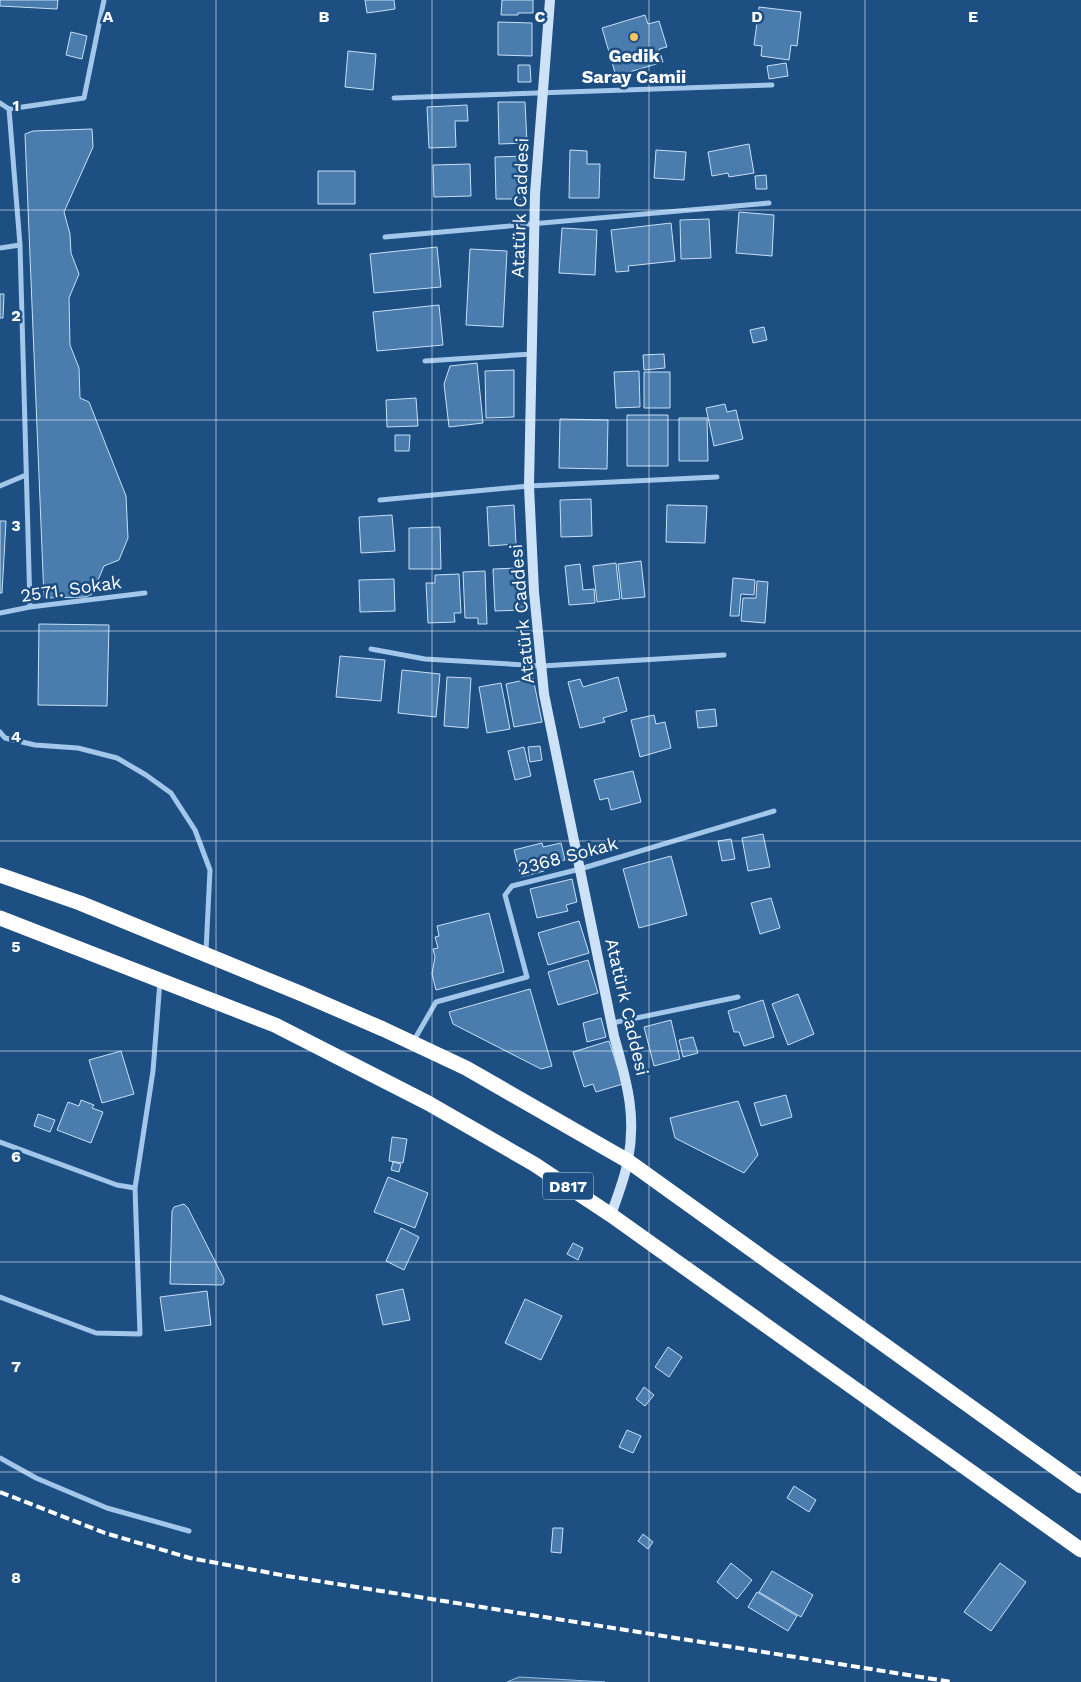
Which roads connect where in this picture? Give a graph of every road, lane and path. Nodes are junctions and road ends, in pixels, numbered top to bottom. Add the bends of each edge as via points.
1 (104, 0) edge
2 (550, 0) edge
3 (772, 85) dead end
4 (543, 93) junction
5 (394, 98) dead end
6 (0, 103) edge
7 (9, 109) junction
8 (770, 202) dead end
9 (535, 222) junction
10 (385, 237) dead end
11 (20, 245) junction
12 (0, 248) edge
13 (532, 354) junction
14 (425, 361) dead end
15 (26, 475) junction
16 (717, 477) dead end
17 (0, 486) edge
18 (529, 486) junction
19 (380, 500) dead end
20 (145, 593) dead end
21 (30, 607) junction
22 (0, 613) edge
23 (371, 650) dead end
24 (724, 655) dead end
25 (542, 666) junction
26 (0, 732) edge
27 (774, 811) dead end
28 (580, 869) junction
29 (0, 875) edge
30 (0, 918) edge
31 (206, 954) junction
32 (160, 980) junction
33 (738, 997) dead end
34 (612, 1023) junction
35 (412, 1043) junction
36 (0, 1142) edge
37 (628, 1161) junction
38 (135, 1188) junction
39 (611, 1214) junction
40 (0, 1297) edge
41 (0, 1458) edge
42 (1081, 1486) edge
43 (189, 1531) dead end
44 (1081, 1550) edge

1 - 7 street via 84,98
2 - 4 street, Atatürk Caddesi
3 - 4 street
4 - 5 street
4 - 9 street, Atatürk Caddesi
6 - 7 street
7 - 11 street
8 - 9 street
9 - 10 street
9 - 13 street, Atatürk Caddesi
11 - 12 street
11 - 15 street
13 - 14 street
13 - 18 street, Atatürk Caddesi
15 - 17 street
15 - 21 street
16 - 18 street
18 - 19 street
18 - 25 street, Atatürk Caddesi via 534,592
20 - 21 street, 2571. Sokak
21 - 22 street, 2571. Sokak
23 - 25 street via 425,659
24 - 25 street
25 - 28 street, Atatürk Caddesi via 544,694
26 - 31 street via 5,738 27,743 78,748 117,758 171,793 195,830 210,870
27 - 28 street, 2368 Sokak
28 - 34 street, Atatürk Caddesi
28 - 35 street, 2368 Sokak via 512,886 505,894 527,977 436,1002
29 - 31 highway via 80,903
30 - 32 highway, D817
31 - 35 highway
32 - 38 street via 153,1071
32 - 39 highway, D817 via 275,1025 428,1103 534,1164
33 - 34 street
34 - 37 street, Atatürk Caddesi via 628,1084 632,1123
35 - 37 highway via 466,1068
36 - 38 street via 117,1185
37 - 39 street, Atatürk Caddesi
37 - 42 highway
38 - 40 street via 140,1334 96,1332
39 - 44 highway, D817
41 - 43 street via 44,1482 107,1508

